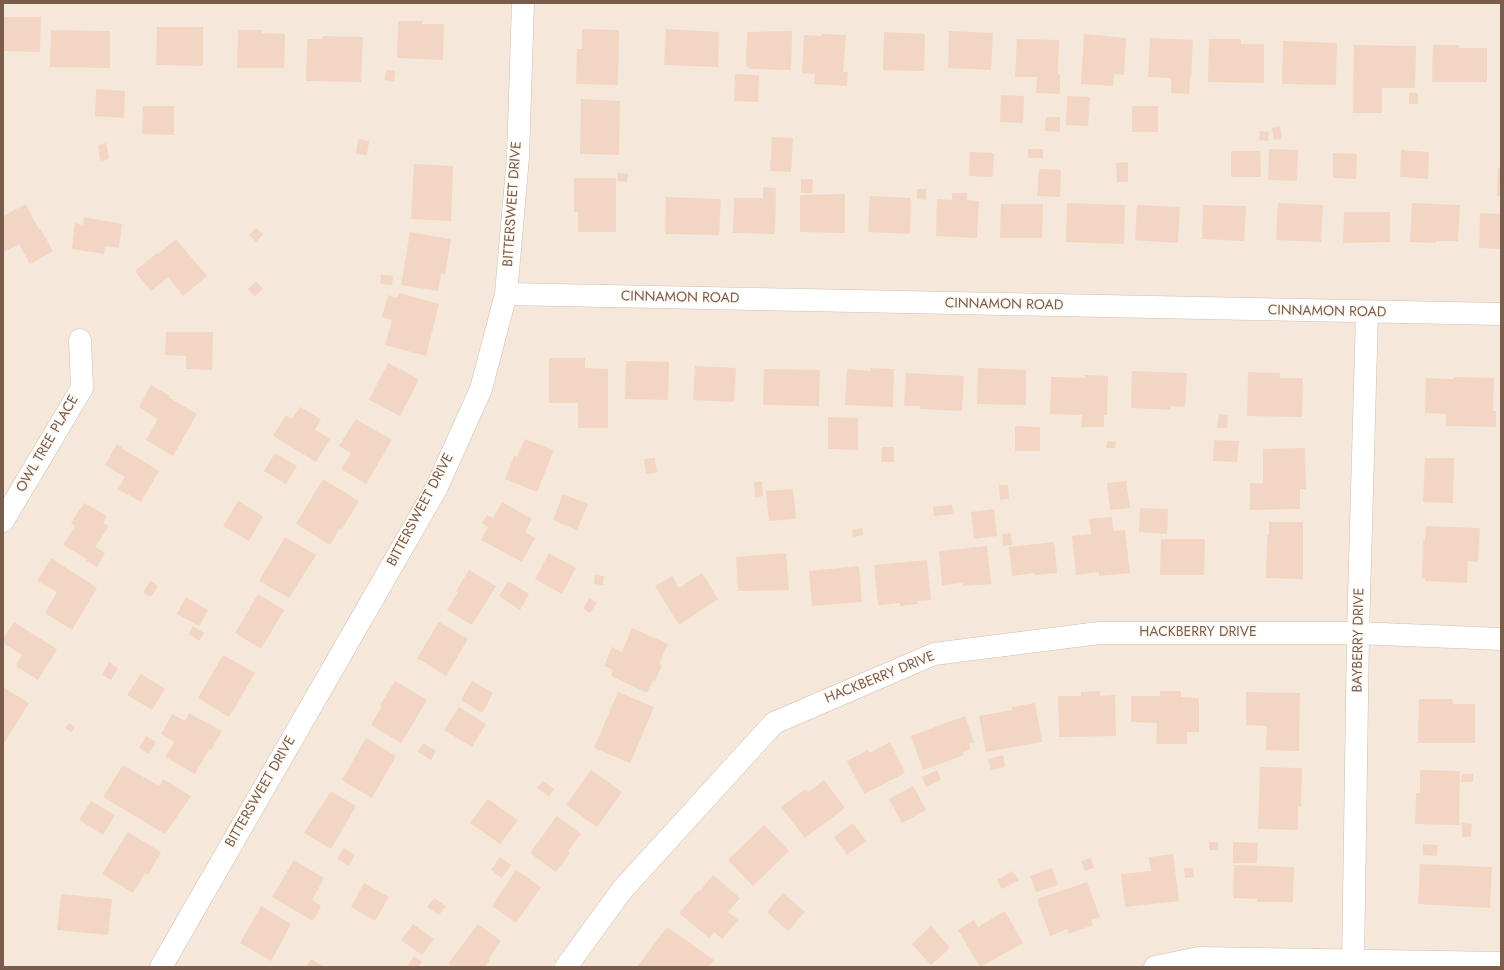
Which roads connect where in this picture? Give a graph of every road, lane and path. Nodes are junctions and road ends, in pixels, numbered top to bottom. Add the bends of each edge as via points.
1 (523, 3) edge
2 (506, 294) junction
3 (1367, 312) junction
4 (1501, 314) edge
5 (80, 340) dead end
6 (3, 521) edge
7 (1358, 633) junction
8 (1501, 639) edge
9 (1353, 963) edge
10 (1501, 963) edge
11 (161, 967) edge
12 (566, 967) edge
13 (1155, 967) edge

1 - 2 street, BITTERSWEET DRIVE via 518,157
2 - 3 street, CINNAMON ROAD
2 - 11 street, BITTERSWEET DRIVE via 481,389 436,489
3 - 4 street, CINNAMON ROAD
3 - 7 street, BAYBERRY DRIVE
5 - 6 street, OWL TREE PLACE via 82,388
7 - 8 street, HACKBERRY DRIVE
7 - 9 street, BAYBERRY DRIVE
7 - 12 street, HACKBERRY DRIVE via 1099,633 934,654 774,723 622,890
9 - 10 street
9 - 13 street via 1199,958

